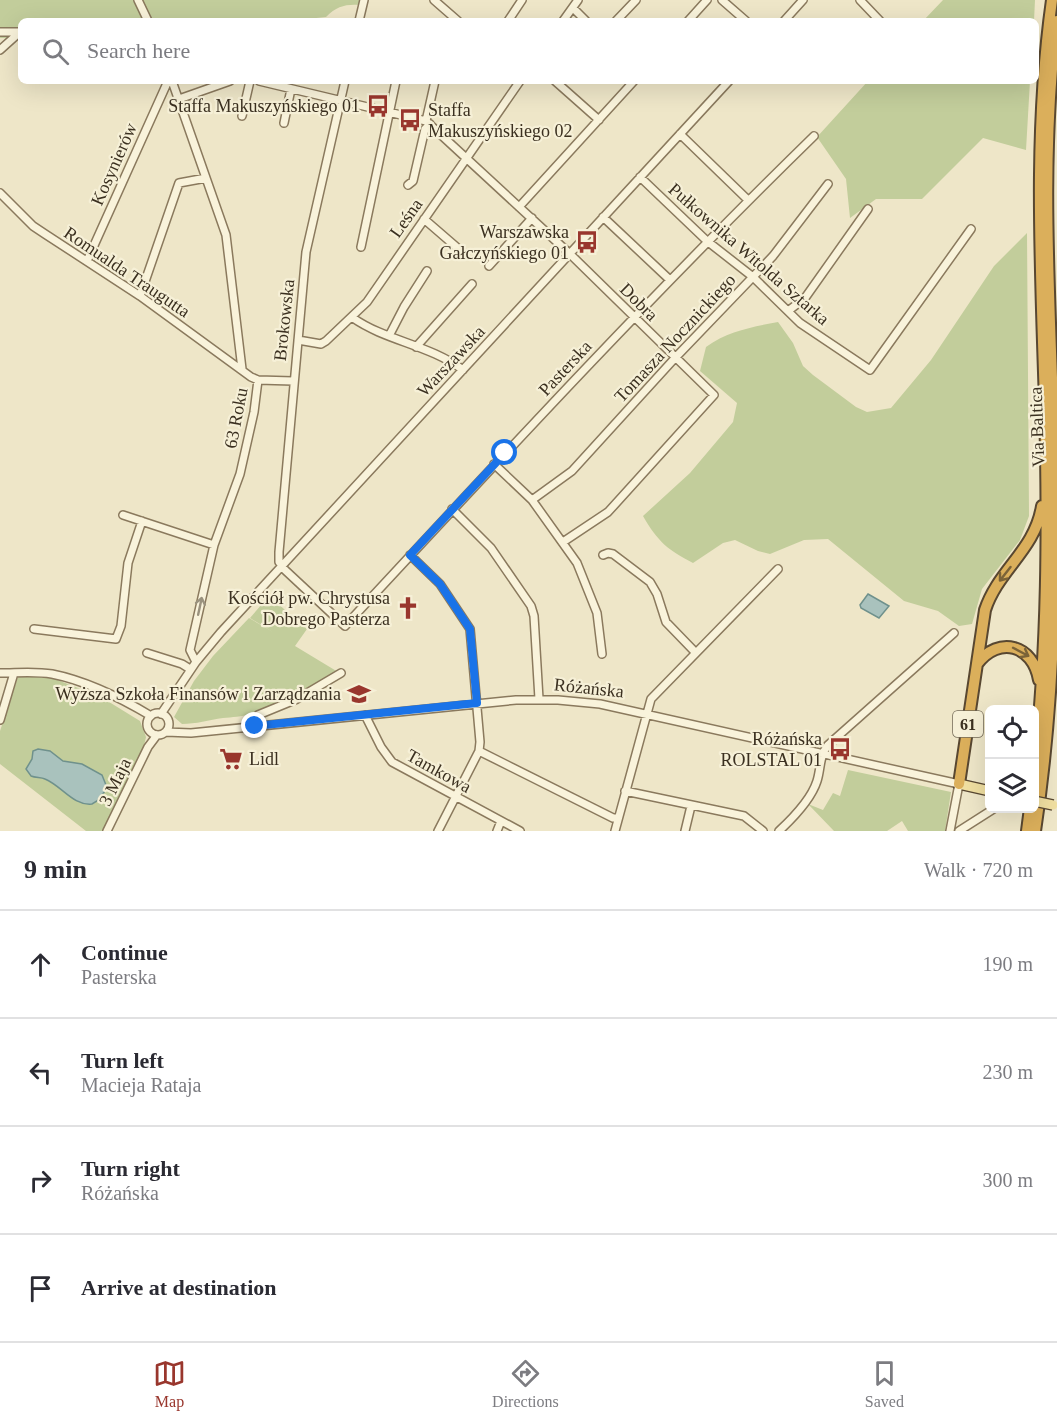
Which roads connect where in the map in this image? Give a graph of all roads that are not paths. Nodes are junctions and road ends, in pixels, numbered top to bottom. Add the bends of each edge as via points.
1 (138, 0) edge
2 (364, 0) edge
3 (436, 0) edge
4 (522, 0) edge
5 (578, 0) edge
6 (636, 0) edge
7 (707, 0) edge
8 (722, 0) edge
9 (803, 0) edge
10 (860, 0) edge
11 (1052, 0) edge
12 (573, 8) junction
13 (147, 18) edge
14 (360, 18) edge
15 (455, 18) edge
16 (510, 18) edge
17 (565, 18) edge
18 (583, 18) edge
19 (619, 18) edge
20 (691, 18) edge
21 (743, 18) edge
22 (787, 18) edge
23 (877, 18) edge
24 (1057, 21) edge
25 (0, 32) edge
26 (18, 32) edge
27 (18, 34) edge
28 (0, 50) edge
29 (167, 84) edge
30 (173, 84) edge
31 (216, 84) edge
32 (249, 84) edge
33 (273, 84) edge
34 (344, 84) edge
35 (395, 84) edge
36 (434, 84) edge
37 (518, 84) edge
38 (558, 84) edge
39 (631, 84) edge
40 (726, 84) edge
41 (291, 88) junction
42 (179, 99) junction
43 (341, 100) junction
44 (389, 111) junction
45 (242, 116) dead end
46 (599, 120) junction
47 (428, 122) junction
48 (284, 123) dead end
49 (680, 134) junction
50 (814, 136) dead end
51 (467, 159) junction
52 (640, 177) junction
53 (206, 178) junction
54 (828, 184) dead end
55 (408, 185) dead end
56 (0, 193) edge
57 (748, 200) junction
58 (519, 207) junction
59 (868, 209) dead end
60 (603, 217) junction
61 (532, 218) junction
62 (424, 219) junction
63 (971, 229) dead end
64 (707, 241) junction
65 (361, 247) dead end
66 (461, 251) dead end
67 (570, 254) junction
68 (87, 261) junction
69 (489, 266) dead end
70 (427, 270) dead end
71 (753, 277) junction
72 (670, 280) junction
73 (472, 284) dead end
74 (140, 296) junction
75 (788, 311) junction
76 (633, 317) junction
77 (353, 318) junction
78 (389, 336) junction
79 (298, 340) junction
80 (416, 347) junction
81 (675, 358) junction
82 (242, 369) junction
83 (463, 370) junction
84 (258, 380) junction
85 (294, 381) junction
86 (494, 464) junction
87 (1047, 480) junction
88 (532, 500) junction
89 (452, 509) junction
90 (123, 515) dead end
91 (142, 521) junction
92 (563, 542) junction
93 (214, 545) junction
94 (410, 555) junction
95 (603, 555) dead end
96 (282, 565) junction
97 (778, 569) dead end
98 (34, 629) dead end
99 (954, 633) dead end
100 (147, 653) dead end
101 (696, 653) junction
102 (602, 654) dead end
103 (196, 662) junction
104 (977, 664) junction
105 (190, 669) junction
106 (0, 673) edge
107 (14, 673) junction
108 (341, 673) dead end
109 (1041, 695) junction
110 (539, 699) junction
111 (477, 703) junction
112 (646, 713) junction
113 (365, 715) junction
114 (163, 716) junction
115 (150, 719) junction
116 (0, 720) edge
117 (255, 726) junction
118 (167, 729) junction
119 (154, 734) junction
120 (479, 752) junction
121 (823, 753) junction
122 (1036, 759) edge
123 (959, 784) junction
124 (985, 790) edge
125 (625, 791) junction
126 (455, 797) junction
127 (1039, 802) edge
128 (692, 806) junction
129 (1055, 806) edge
130 (987, 813) edge
131 (1029, 813) edge
132 (618, 818) junction
133 (501, 821) junction
134 (107, 831) edge
135 (438, 831) edge
136 (496, 831) edge
137 (520, 831) edge
138 (615, 831) edge
139 (685, 831) edge
140 (763, 831) edge
141 (779, 831) edge
142 (950, 831) edge
143 (959, 831) edge
144 (1027, 831) edge
145 (1035, 831) edge

1 - 13 street
2 - 14 street
3 - 15 street
4 - 16 street
5 - 12 street
6 - 19 street
7 - 20 street
8 - 21 street
9 - 22 street
10 - 23 street
11 - 87 highway, Via Baltica via 1039,162
12 - 17 street
12 - 18 street
24 - 145 highway, Via Baltica via 1049,108 1047,200 1055,475 1054,604 1048,717
25 - 26 street
27 - 28 street
29 - 68 street, Kosynierów
30 - 42 street, 63 Roku
31 - 42 street
32 - 45 street
33 - 41 street
34 - 43 street, Brokowska
35 - 44 street
36 - 47 street
37 - 51 street, Leśna
38 - 46 street
39 - 46 street
40 - 49 street, Warszawska
41 - 43 street
41 - 48 street
42 - 53 street, 63 Roku
43 - 44 street
43 - 79 street, Brokowska via 306,252
44 - 47 street
44 - 65 street
46 - 58 street
47 - 51 street, Dobra
47 - 55 street via 413,182
49 - 52 street, Warszawska
49 - 57 street
50 - 57 street, Pasterska
51 - 58 street, Dobra
51 - 62 street, Leśna
52 - 60 street, Warszawska
52 - 64 street, Pułkownika Witolda Sztarka
53 - 74 street via 179,183
53 - 82 street, 63 Roku via 226,235
54 - 71 street, Tomasza Nocznickiego
56 - 68 street, Romualda Traugutta via 33,226
57 - 64 street, Pasterska
58 - 61 street, Dobra
59 - 75 street via 805,298
60 - 67 street, Warszawska
60 - 72 street
61 - 67 street, Dobra
61 - 69 street
62 - 66 street
62 - 77 street, Leśna
63 - 75 street, Pułkownika Witolda Sztarka via 870,370
64 - 71 street, Pułkownika Witolda Sztarka
64 - 72 street, Pasterska
67 - 76 street, Dobra
67 - 83 street, Warszawska
68 - 74 street, Romualda Traugutta
70 - 78 street
71 - 75 street, Pułkownika Witolda Sztarka
71 - 81 street, Tomasza Nocznickiego
72 - 76 street, Pasterska
73 - 80 street
74 - 82 street, Romualda Traugutta
76 - 81 street, Dobra
76 - 86 street, Pasterska
77 - 78 street
77 - 79 street, Leśna via 321,344
78 - 80 street
79 - 85 street, Brokowska
80 - 83 street via 452,361
81 - 88 street, Tomasza Nocznickiego via 572,471
81 - 92 street, Dobra via 714,395 608,512
82 - 84 street, 63 Roku
83 - 96 street, Warszawska
84 - 85 street
84 - 93 street, 63 Roku via 240,474
85 - 96 street, Brokowska via 279,552
86 - 88 street
86 - 89 street, Pasterska
87 -> 104 highway via 1036,530 987,603
87 - 109 highway, Via Baltica
88 - 92 street
89 - 94 street, Pasterska
89 - 110 street via 491,548 531,606
90 - 91 street
91 - 93 street
91 - 98 street via 127,570 116,639
92 - 102 street via 580,569 595,606
103 -> 93 street, 63 Roku via 190,650
94 - 96 street, Pasterska via 345,626
94 - 111 street via 440,584 470,629
95 - 101 street via 613,554 650,582 666,622
96 - 103 street, Warszawska
97 - 101 street
99 - 121 street via 829,743
100 - 105 street
101 - 112 street via 651,699
103 - 105 street
104 -> 109 highway via 998,649 1021,650 1036,667
104 - 123 highway, 61
105 - 114 street
106 - 107 street
107 - 115 street via 51,674 73,680 122,700
107 - 116 street
108 - 117 street via 297,699 258,715
109 - 122 highway, Via Baltica
110 - 111 street, Różańska
110 - 112 street, Różańska
111 - 113 street, Różańska
111 - 120 street
112 - 121 street, Różańska
112 - 125 street
113 - 117 street, Różańska
113 - 126 street, Tamkowa via 392,762
114 - 115 street
114 - 118 street
115 - 119 street via 148,727
117 - 118 street, Różańska via 191,733
118 - 119 street
119 - 134 street, 3 Maja
120 - 126 street
120 - 132 street
121 - 123 street, Różańska
121 - 141 street via 817,782 793,818
123 - 124 main road, Różańska
123 - 142 street
125 - 128 street
125 - 132 street
126 - 133 street, Tamkowa
126 - 135 street
127 - 129 main road, bridge
128 - 139 street
128 - 140 street via 744,816
130 - 143 street
131 - 144 highway
132 - 138 street
133 - 136 street
133 - 137 street, Tamkowa

